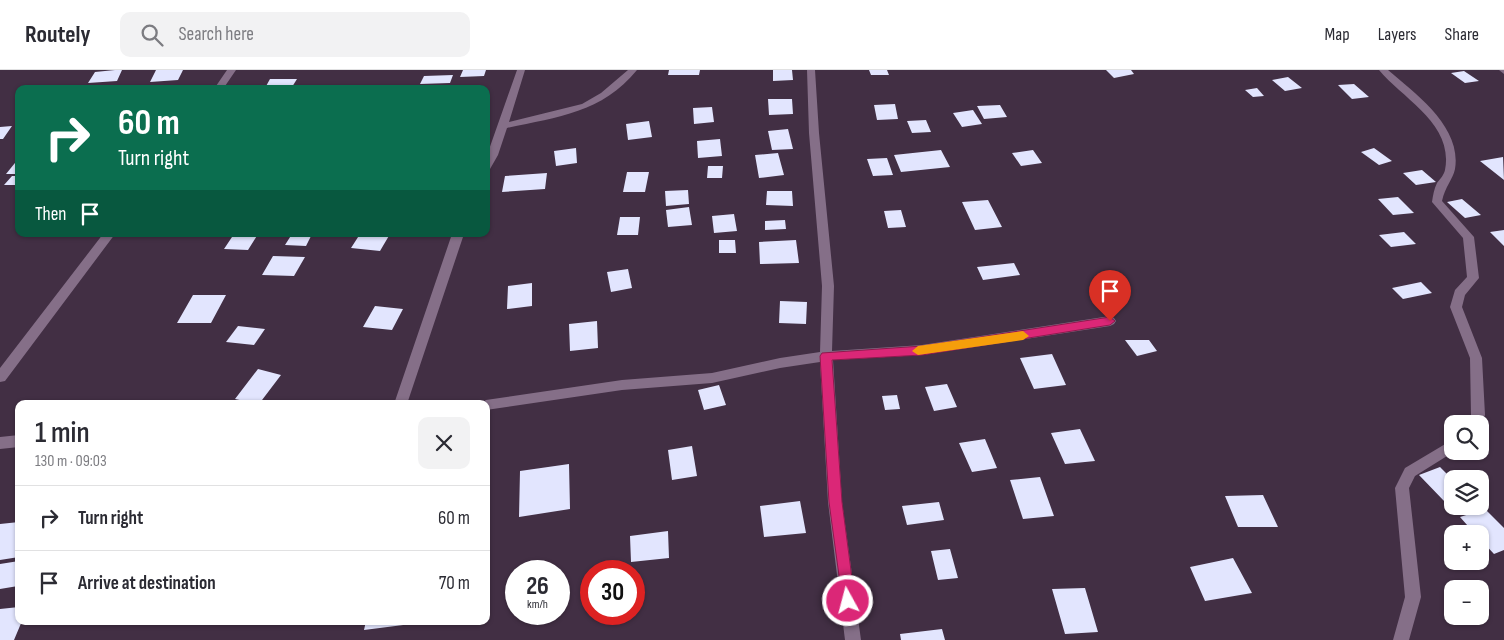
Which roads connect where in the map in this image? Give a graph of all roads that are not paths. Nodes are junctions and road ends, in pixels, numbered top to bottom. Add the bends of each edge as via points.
1 (232, 70) edge
2 (521, 70) edge
3 (633, 70) edge
4 (811, 70) edge
5 (1382, 70) edge
6 (221, 85) edge
7 (504, 126) junction
8 (490, 161) edge
9 (107, 237) edge
10 (457, 237) edge
11 (1110, 321) dead end
12 (826, 356) junction
13 (0, 377) edge
14 (401, 400) edge
15 (490, 404) edge
16 (1478, 415) edge
17 (15, 441) edge
18 (0, 443) edge
19 (1444, 451) edge
20 (853, 640) edge
21 (1401, 640) edge

1 - 6 street
2 - 7 street
3 - 7 street via 592,104
4 - 12 street via 828,286
5 - 16 street via 1444,132 1450,152 1450,172 1439,188 1437,202 1468,237 1473,278 1459,293 1456,307 1476,358
7 - 8 street
9 - 13 street
10 - 14 street
11 - 12 street via 922,350
12 - 15 street via 780,362 712,378 622,385
12 - 20 street via 835,502
17 - 18 street
19 - 21 street via 1410,472 1402,488 1413,597

